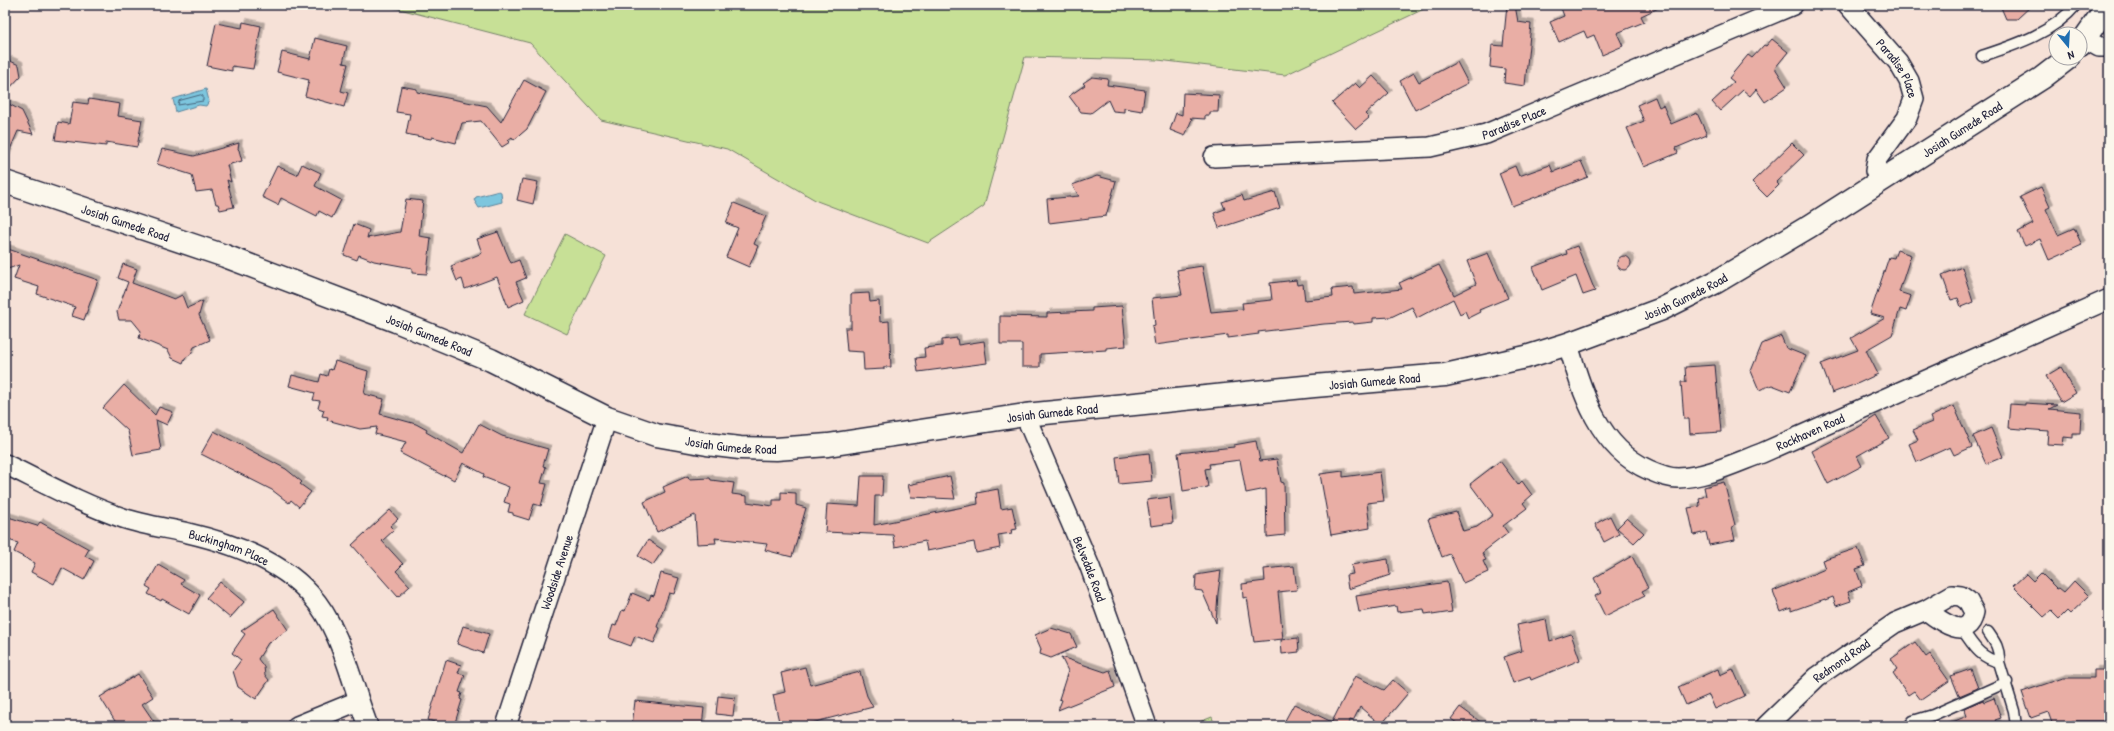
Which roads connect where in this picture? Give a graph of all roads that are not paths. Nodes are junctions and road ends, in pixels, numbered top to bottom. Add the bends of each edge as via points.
1 (1793, 5) edge
2 (1848, 5) edge
3 (2076, 5) edge
4 (2108, 5) edge
5 (2088, 33) edge
6 (2088, 44) edge
7 (2109, 47) edge
8 (1982, 56) dead end
9 (2058, 66) edge
10 (1214, 157) dead end
11 (1880, 180) junction
12 (5, 182) edge
13 (2109, 299) edge
14 (1568, 344) junction
15 (1025, 415) junction
16 (607, 418) junction
17 (5, 464) edge
18 (1926, 610) junction
19 (1961, 628) junction
20 (1988, 632) dead end
21 (1999, 662) junction
22 (2006, 682) junction
23 (358, 701) junction
24 (297, 726) edge
25 (368, 726) edge
26 (506, 726) edge
27 (1147, 726) edge
28 (1766, 726) edge
29 (1909, 726) edge
30 (2016, 726) edge

1 - 10 street, Paradise Place via 1486,134 1430,147
2 - 11 street, Paradise Place via 1898,62 1909,81 1914,99 1907,118 1877,159 1875,171
3 - 8 lane via 2056,23 2036,35
4 - 5 main road
6 - 7 street
9 - 11 main road, Josiah Gumede Road
11 - 14 main road, Josiah Gumede Road via 1810,226 1716,282 1662,309
12 - 16 main road, Josiah Gumede Road via 225,256 396,321 491,360
13 - 14 street, Rockhaven Road via 1762,454 1706,473 1676,478 1640,466 1628,459 1608,439 1583,392
14 - 15 main road, Josiah Gumede Road via 1526,357 1445,375
15 - 16 main road, Josiah Gumede Road via 828,445 776,449 707,444 656,434
15 - 27 street, Belvedale Road via 1090,567
16 - 26 street, Woodside Avenue
17 - 23 street, Buckingham Place via 91,506 125,519 189,533 245,551 284,570 310,594 329,619
18 - 19 street via 1944,623
18 - 19 street, Redmond Road via 1944,598 1952,595 1961,596 1968,601 1974,612 1973,620
18 - 28 street, Redmond Road via 1895,623 1817,677
19 - 21 lane via 1979,653
20 - 21 lane via 1996,643 2000,654
21 - 22 lane
22 - 29 lane via 1933,715 1913,721
22 - 30 lane
23 - 24 street
23 - 25 street, Buckingham Place

